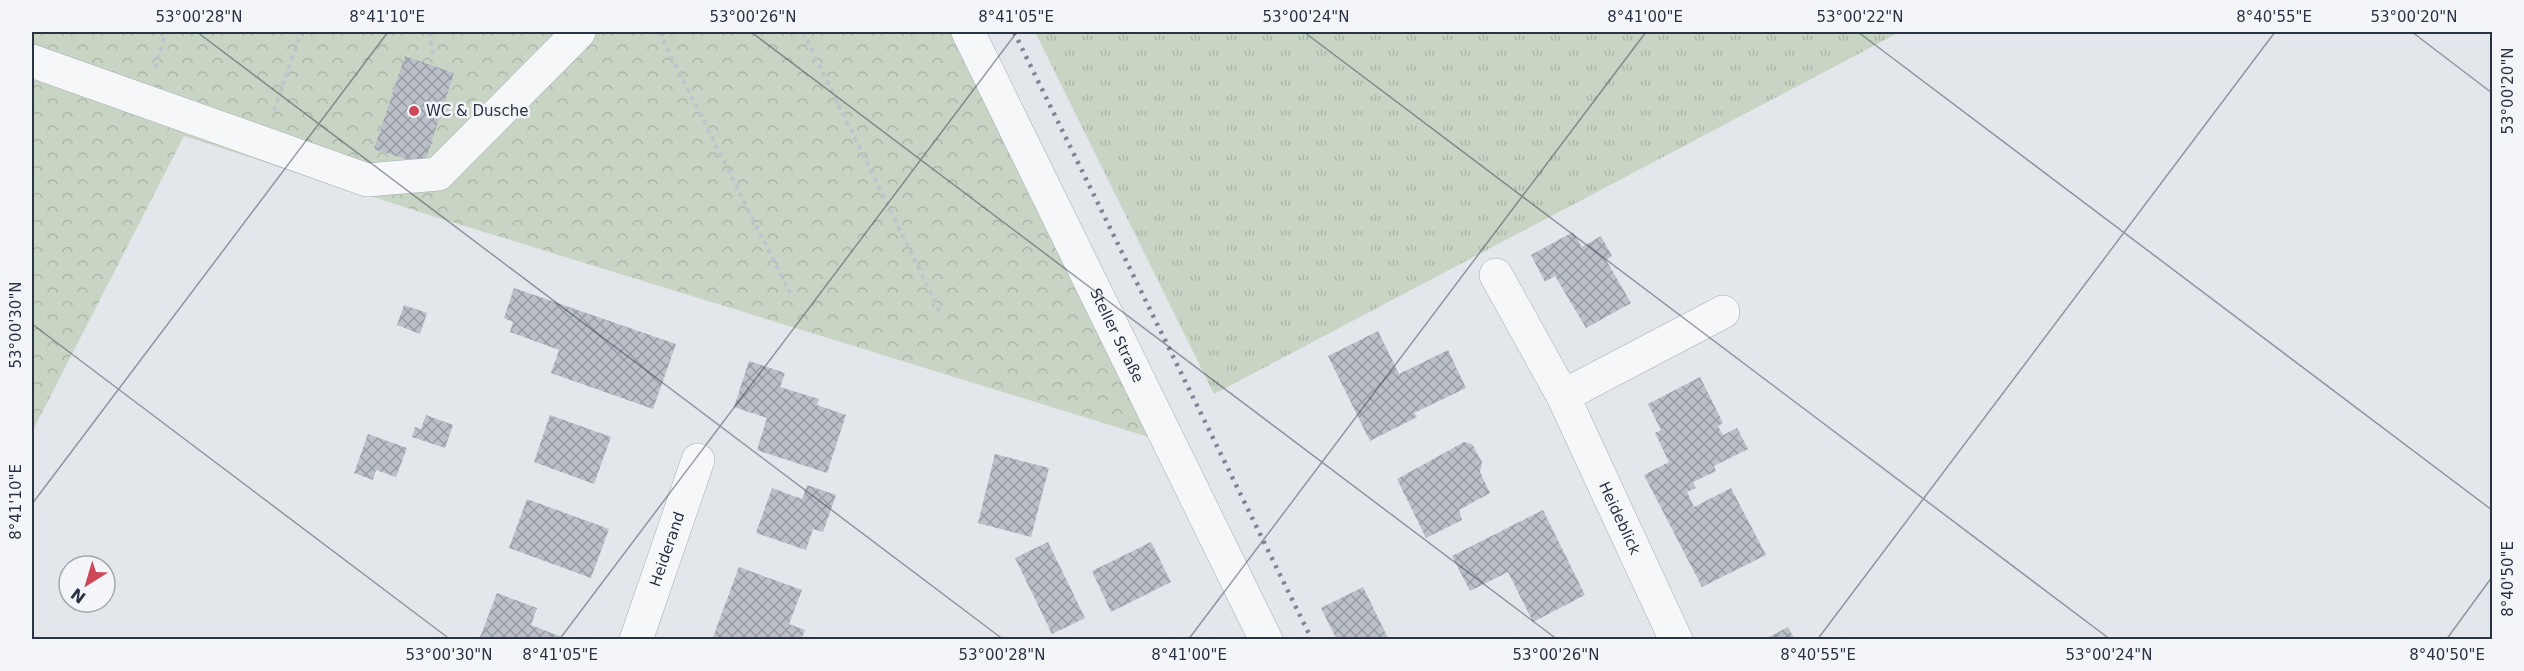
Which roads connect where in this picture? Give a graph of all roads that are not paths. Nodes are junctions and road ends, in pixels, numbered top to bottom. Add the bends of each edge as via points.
1 (579, 32) edge
2 (968, 32) edge
3 (32, 61) edge
4 (1496, 275) dead end
5 (1723, 312) dead end
6 (1563, 396) junction
7 (699, 460) dead end
8 (636, 639) edge
9 (1266, 639) edge
10 (1676, 639) edge

1 - 3 street via 438,174 367,180
2 - 9 street, Steller Straße
4 - 6 street, Heideblick
5 - 6 street
6 - 10 street, Heideblick
7 - 8 street, Heiderand

